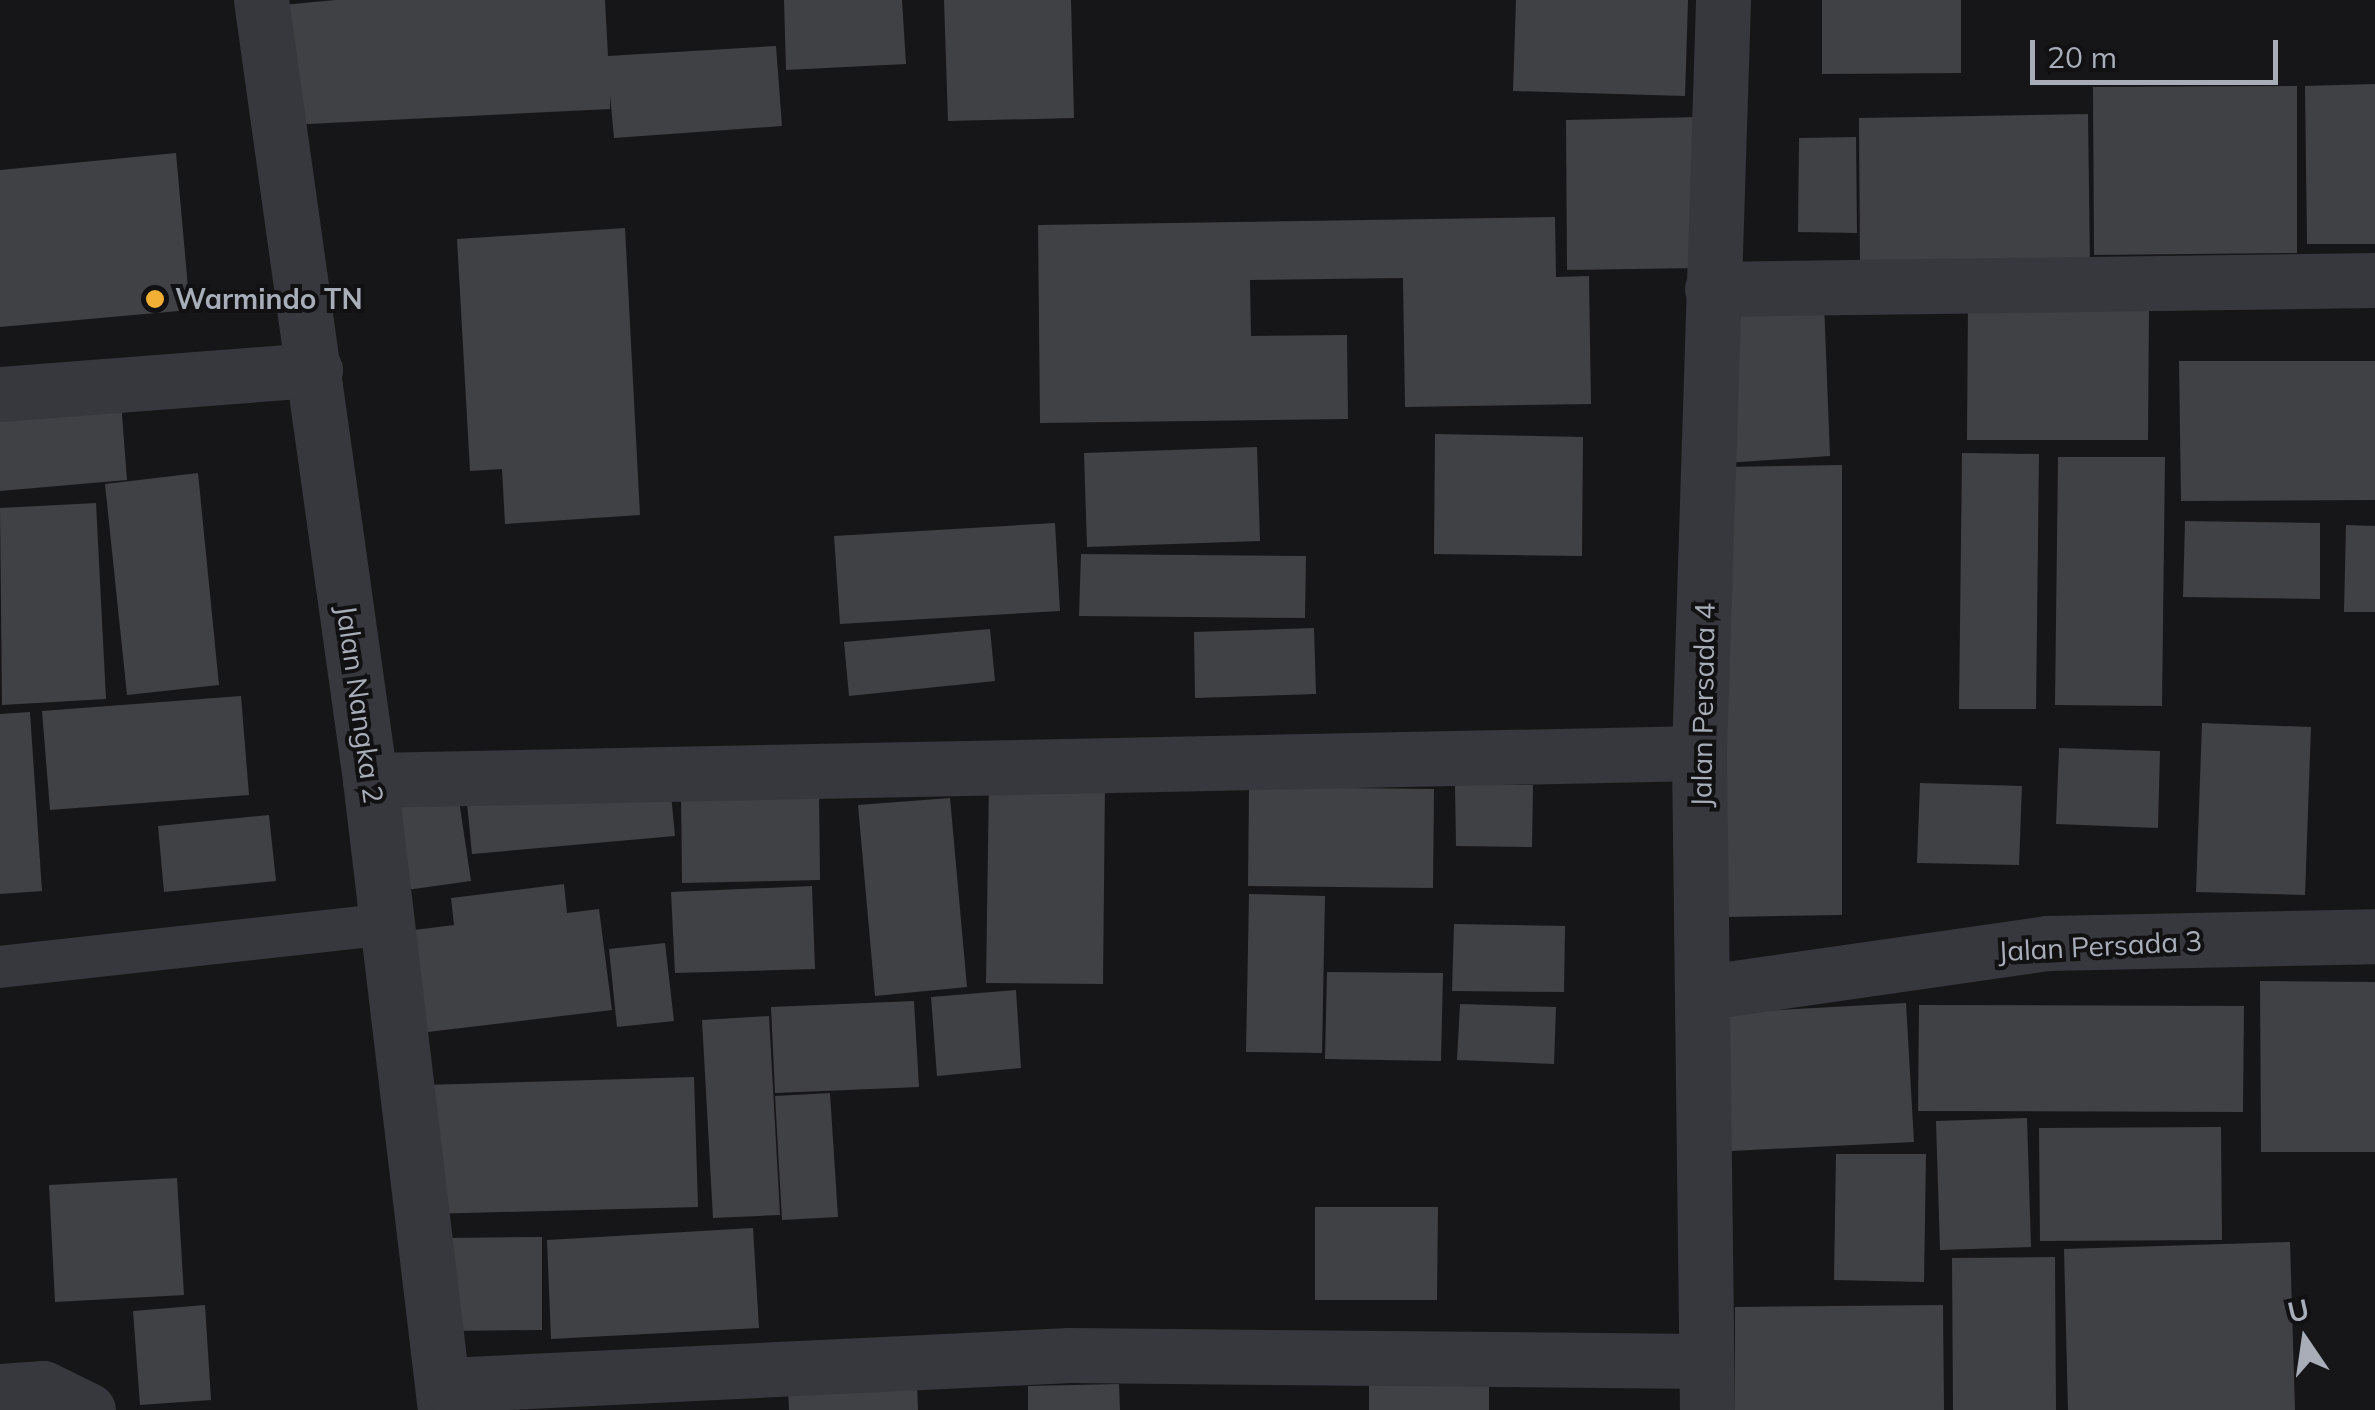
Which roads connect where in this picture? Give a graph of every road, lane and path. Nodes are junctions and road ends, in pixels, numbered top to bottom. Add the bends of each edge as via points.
1 (261, 0) edge
2 (1723, 0) edge
3 (2375, 280) edge
4 (1712, 289) junction
5 (315, 370) junction
6 (0, 394) edge
7 (1700, 753) junction
8 (370, 780) junction
9 (388, 924) junction
10 (2375, 936) edge
11 (0, 967) edge
12 (1707, 992) junction
13 (1707, 1386) edge
14 (0, 1390) edge
15 (446, 1397) edge
16 (88, 1410) edge

1 - 5 street, Jalan Nangka 2
2 - 4 street, Jalan Persada 4
3 - 4 street
4 - 7 street, Jalan Persada 4
5 - 6 street
5 - 8 street, Jalan Nangka 2
7 - 8 street
7 - 12 street, Jalan Persada 4
8 - 9 street, Jalan Nangka 2
9 - 11 lane
9 - 15 street, Jalan Nangka 2
10 - 12 street, Jalan Persada 3 via 2050,943
12 - 13 street, Jalan Persada 4
13 - 15 street via 1069,1355
14 - 16 street via 43,1388

